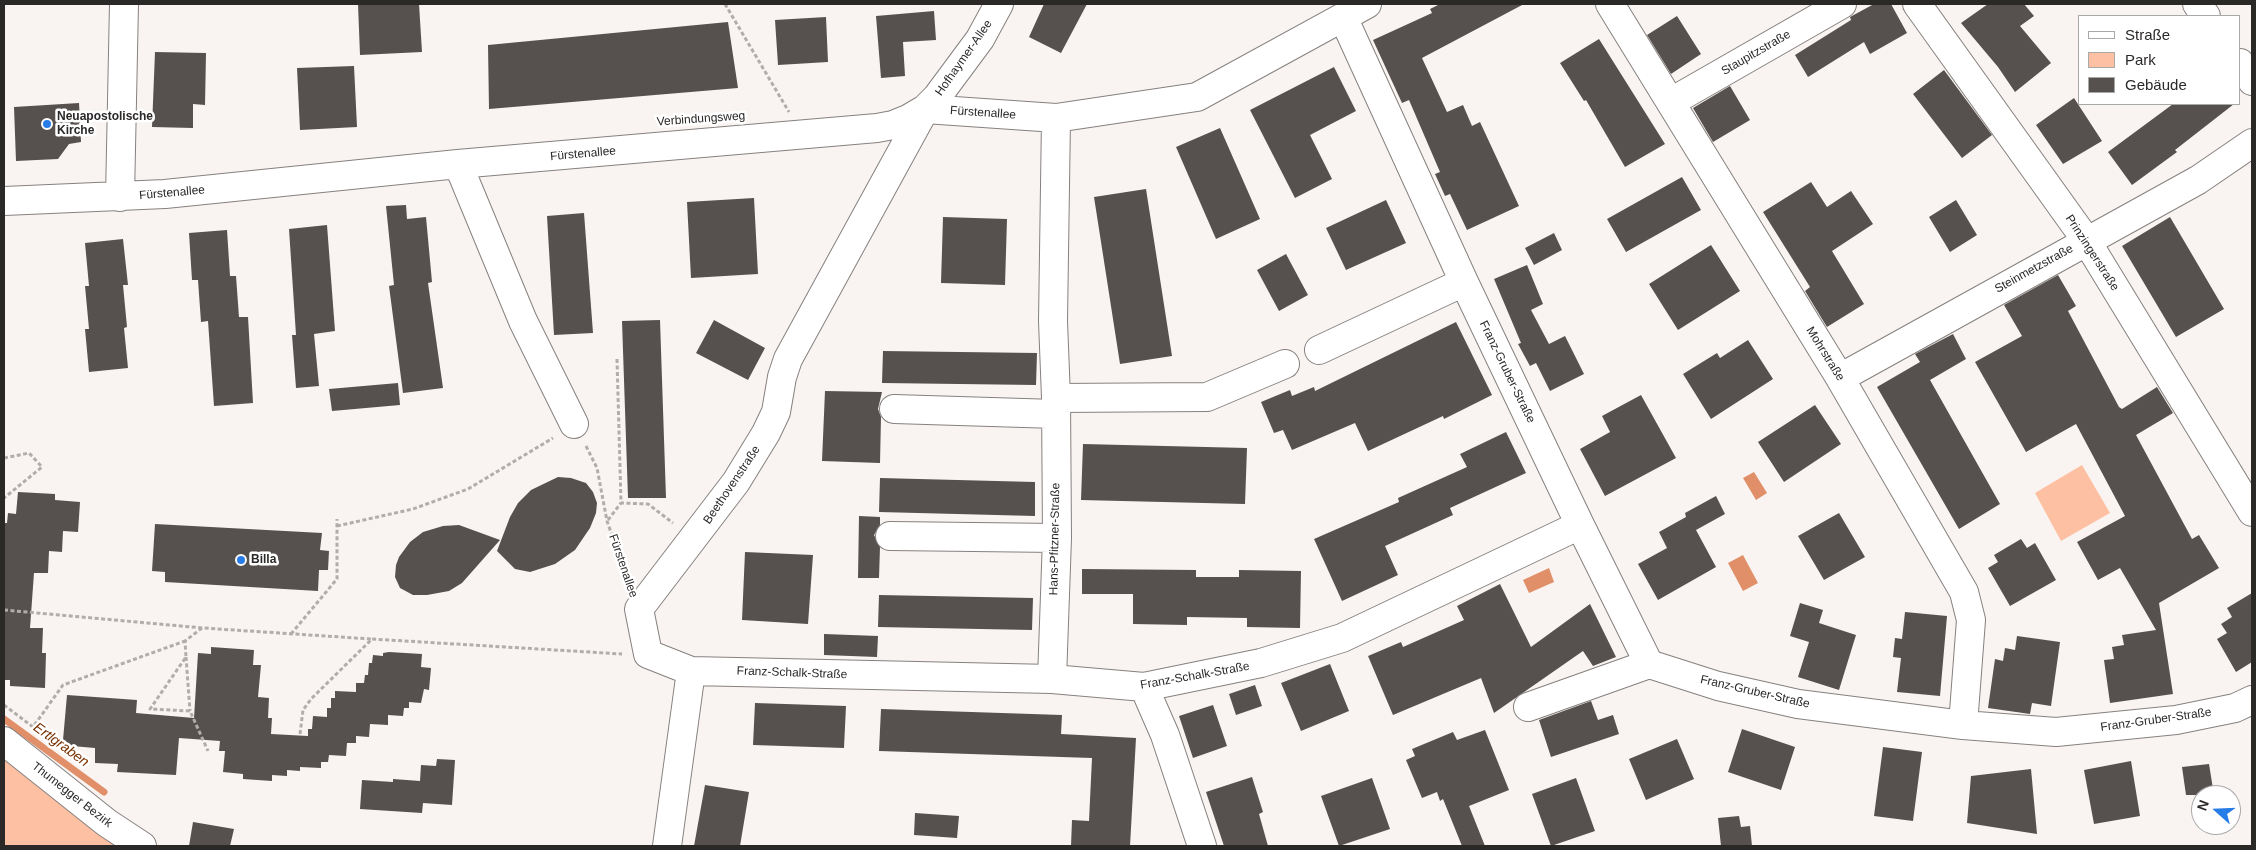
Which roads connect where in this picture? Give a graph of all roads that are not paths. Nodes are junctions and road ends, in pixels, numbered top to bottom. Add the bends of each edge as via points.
1 (124, 4) edge
2 (999, 4) edge
3 (1367, 4) edge
4 (1610, 4) edge
5 (1842, 4) edge
6 (1917, 4) edge
7 (2197, 4) edge
8 (2205, 15) edge
9 (1343, 17) junction
10 (2241, 64) edge
11 (2252, 81) edge
12 (1671, 102) junction
13 (925, 109) junction
14 (1056, 118) junction
15 (2252, 143) edge
16 (458, 164) junction
17 (120, 197) junction
18 (4, 201) edge
19 (2086, 240) junction
20 (1464, 282) junction
21 (1320, 350) dead end
22 (1285, 364) dead end
23 (1840, 378) junction
24 (1056, 406) junction
25 (894, 409) dead end
26 (574, 424) road end
27 (2252, 512) edge
28 (1580, 525) junction
29 (890, 536) dead end
30 (1056, 538) junction
31 (1650, 664) junction
32 (691, 671) junction
33 (1052, 679) junction
34 (1144, 687) junction
35 (2252, 700) edge
36 (1528, 708) dead end
37 (1963, 725) junction
38 (4, 741) edge
39 (142, 846) edge
40 (667, 846) edge
41 (1202, 846) edge

1 - 17 street
2 - 13 street, Hofhaymer-Allee via 952,80
3 - 9 street, Fürstenallee
4 - 12 street, Mohrstraße
5 - 12 street, Staupitzstraße
6 - 19 street, Prinzingerstraße
7 - 8 street
9 - 14 street, Fürstenallee via 1197,97
9 - 20 street, Franz-Gruber-Straße
10 - 11 street
12 - 23 street, Mohrstraße
13 - 14 street, Fürstenallee
13 - 16 street, Fürstenallee via 908,119 877,128
13 - 32 street, Beethovenstraße via 788,359 776,412 766,433 736,482 639,609 648,654
14 - 24 street, Hans-Pfitzner-Straße via 1053,321
15 - 19 street, Steinmetzstraße via 2198,180
16 - 17 street, Fürstenallee
16 - 26 street via 523,321
17 - 18 street, Fürstenallee
19 - 23 street, Steinmetzstraße
19 - 27 street, Prinzingerstraße
20 - 21 street
20 - 28 street, Franz-Gruber-Straße
22 - 24 street via 1206,397
23 - 37 street, Mohrstraße via 1964,592 1970,620
24 - 25 street
24 - 30 street, Hans-Pfitzner-Straße
28 - 31 street, Franz-Gruber-Straße
28 - 34 street, Franz-Schalk-Straße via 1342,638 1262,663
29 - 30 street
30 - 33 street, Hans-Pfitzner-Straße
31 - 36 street
31 - 37 street, Franz-Gruber-Straße via 1718,686 1798,704
32 - 33 street, Franz-Schalk-Straße
32 - 40 street
33 - 34 street, Franz-Schalk-Straße
34 - 41 street via 1165,735
35 - 37 street, Franz-Gruber-Straße via 2235,708 2176,720 2096,729 2056,732
38 - 39 street, Thumegger Bezirk via 107,823

